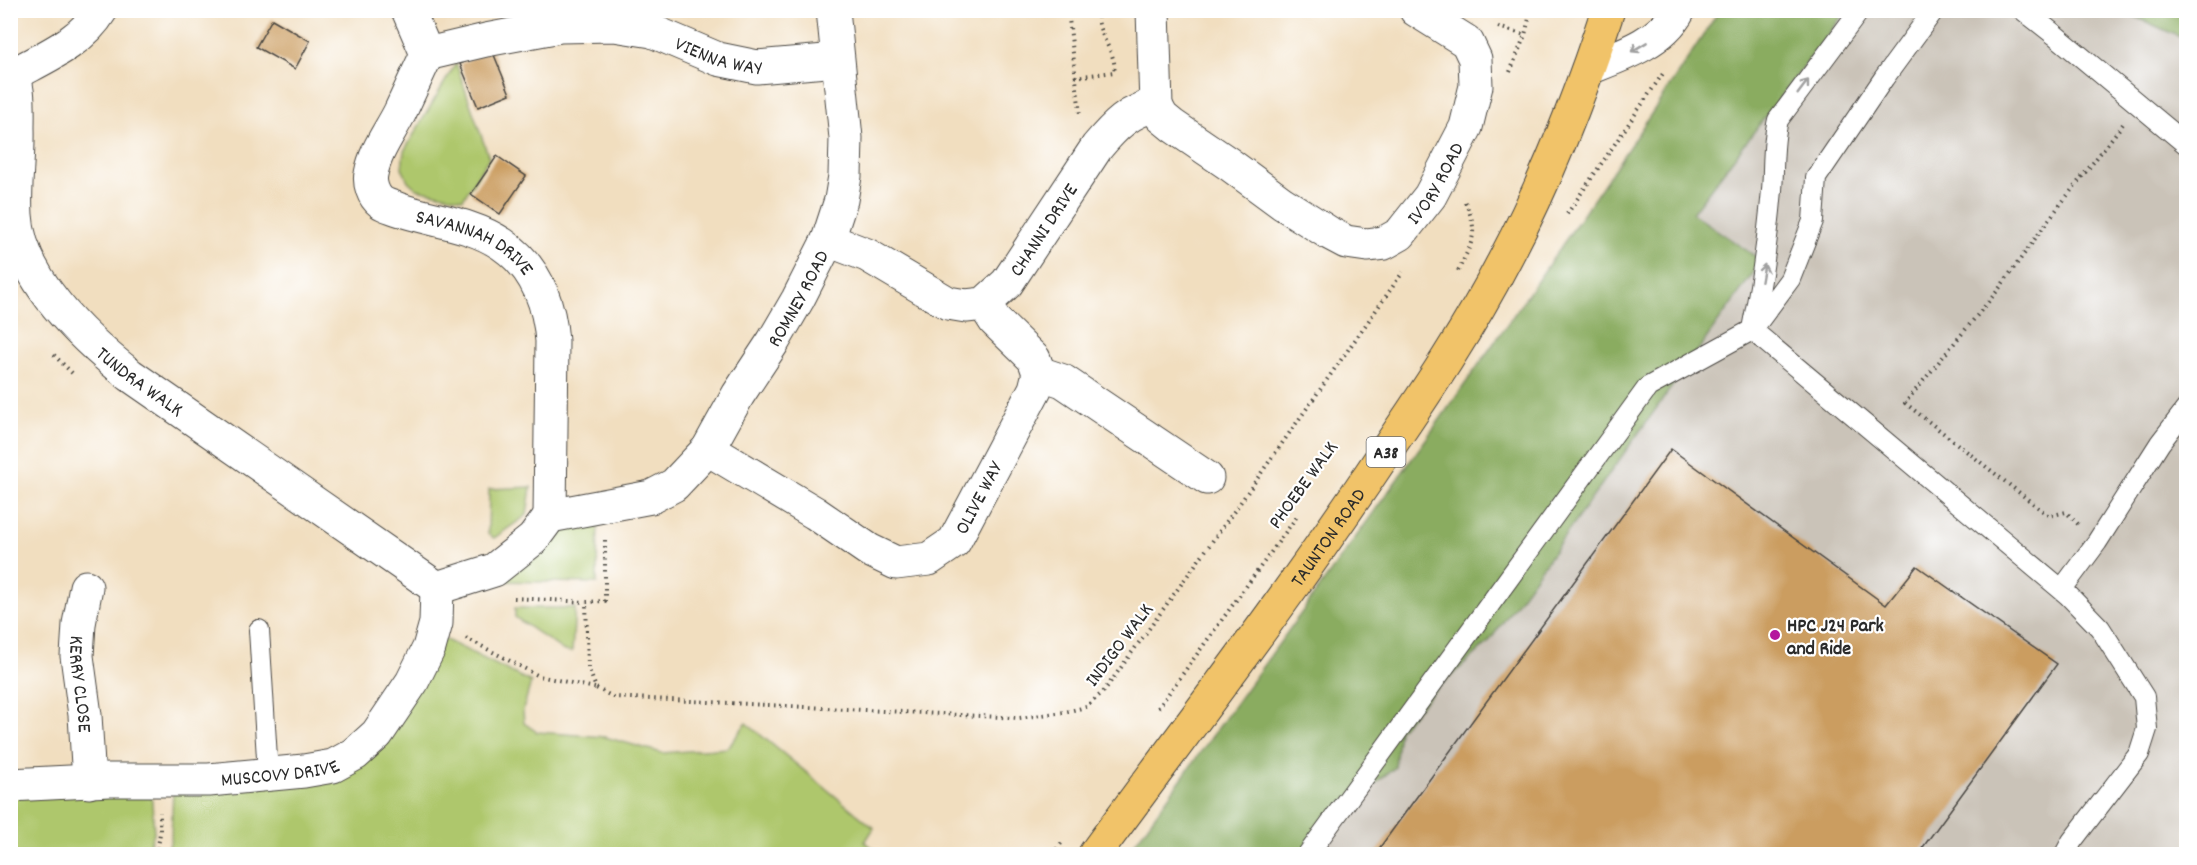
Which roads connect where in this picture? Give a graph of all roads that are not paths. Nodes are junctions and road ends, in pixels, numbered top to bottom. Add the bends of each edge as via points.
1 (101, 10) edge
2 (408, 10) edge
3 (833, 10) edge
4 (1153, 10) edge
5 (1416, 10) edge
6 (1608, 10) edge
7 (1679, 10) edge
8 (1860, 10) edge
9 (1934, 10) edge
10 (2023, 10) edge
11 (427, 54) junction
12 (837, 60) junction
13 (1589, 68) junction
14 (12, 72) edge
15 (1156, 106) junction
16 (2187, 144) edge
17 (828, 240) junction
18 (19, 267) edge
19 (984, 304) junction
20 (1752, 330) junction
21 (1039, 373) junction
22 (2187, 409) edge
23 (708, 449) junction
24 (1208, 478) dead end
25 (550, 516) junction
26 (86, 587) dead end
27 (437, 588) junction
28 (2062, 589) junction
29 (259, 630) dead end
30 (268, 774) junction
31 (89, 782) junction
32 (10, 785) edge
33 (1095, 855) edge
34 (1308, 855) edge
35 (2065, 855) edge

1 - 14 street via 68,45
2 - 11 street
3 - 12 street, ROMNEY ROAD
4 - 15 street
5 - 15 street, IVORY ROAD via 1467,42 1475,59 1476,86 1466,127 1430,196 1400,234 1384,243 1346,242 1329,233 1173,126
6 - 13 main road, TAUNTON ROAD / A38
7 -> 13 street via 1640,48
20 -> 8 lane via 1765,265 1773,141 1778,120
9 - 20 lane via 1816,178 1813,221 1790,279
10 - 16 lane
11 - 12 street, VIENNA WAY via 561,26 614,24 652,32 718,59 757,67
11 - 25 street, SAVANNAH DRIVE via 377,152 370,175 372,190 381,202 501,243 534,277 550,317 552,341
12 - 17 street, ROMNEY ROAD via 846,138 845,176
13 - 33 main road, TAUNTON ROAD / A38 via 1553,163 1452,354 1331,535
14 - 18 street, TUNDRA WALK via 18,102
15 - 19 street, CHANNI DRIVE via 1145,107 1114,127 1007,283
17 - 19 street via 867,255 948,303
17 - 23 street, ROMNEY ROAD via 783,325
18 - 27 street, TUNDRA WALK via 47,291 106,357
19 - 21 street via 995,321 1034,359
20 - 28 lane
20 - 34 lane via 1648,387
21 - 23 street, OLIVE WAY via 1035,389 954,542 929,559 896,563 869,550
21 - 24 street via 1063,381
22 - 28 lane
23 - 25 street, ROMNEY ROAD via 674,485 651,497
25 - 27 street via 532,539 494,570
26 - 31 street, KERRY CLOSE via 77,656
27 - 30 street, MUSCOVY DRIVE via 436,623 429,648 412,682 376,734 355,754 333,766
28 - 35 lane via 2100,628 2144,697 2147,729 2139,754
29 - 30 lane
30 - 31 street, MUSCOVY DRIVE via 209,780
31 - 32 street, MUSCOVY DRIVE

